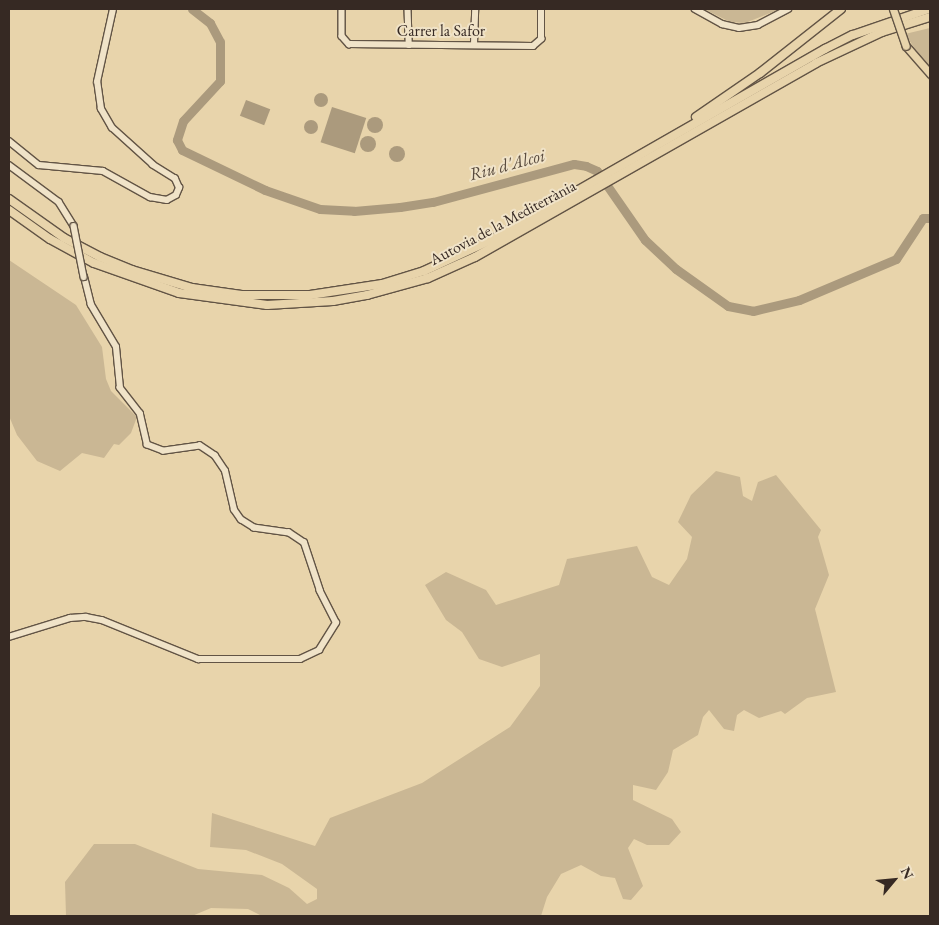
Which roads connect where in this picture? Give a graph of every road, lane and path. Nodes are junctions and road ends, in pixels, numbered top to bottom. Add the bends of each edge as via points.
1 (113, 9) edge
2 (342, 9) edge
3 (408, 9) edge
4 (474, 9) edge
5 (541, 9) edge
6 (696, 9) edge
7 (788, 9) edge
8 (841, 9) edge
9 (893, 9) edge
10 (929, 9) edge
11 (930, 17) edge
12 (930, 21) edge
13 (911, 23) junction
14 (474, 44) junction
15 (408, 45) junction
16 (930, 74) edge
17 (695, 124) junction
18 (9, 141) edge
19 (9, 165) edge
20 (9, 199) edge
21 (9, 210) edge
22 (9, 637) edge

1 - 18 street via 98,77 99,104 112,128 153,165 175,178 179,188 176,195 167,200 143,194 103,171 39,164
2 - 15 street, Carrer la Safor via 343,40 349,44
3 - 15 street
4 - 14 street
5 - 14 street, Carrer la Safor via 540,42 533,46
6 - 7 street via 722,24 739,28 758,25
8 - 17 highway
9 - 16 main road, bridge via 906,46
10 - 17 highway, Autovia de la Mediterrània via 853,35
11 - 13 highway, Autovia de la Mediterrània
12 - 13 highway
13 - 17 highway, Autovia de la Mediterrània via 857,43
14 - 15 street, Carrer la Safor
17 - 20 highway, Autovia de la Mediterrània via 493,238 408,276 310,296 256,296 192,288 132,270 64,238
17 - 21 highway, Autovia de la Mediterrània via 495,247 413,283 367,295 299,304 204,298 150,286 94,263 50,239
19 - 22 street, bridge via 59,202 74,226 91,304 116,347 120,388 138,410 147,445 164,451 200,446 215,456 225,471 234,510 241,520 254,528 289,533 304,543 320,591 336,623 315,653 291,659 198,659 90,617 73,617

